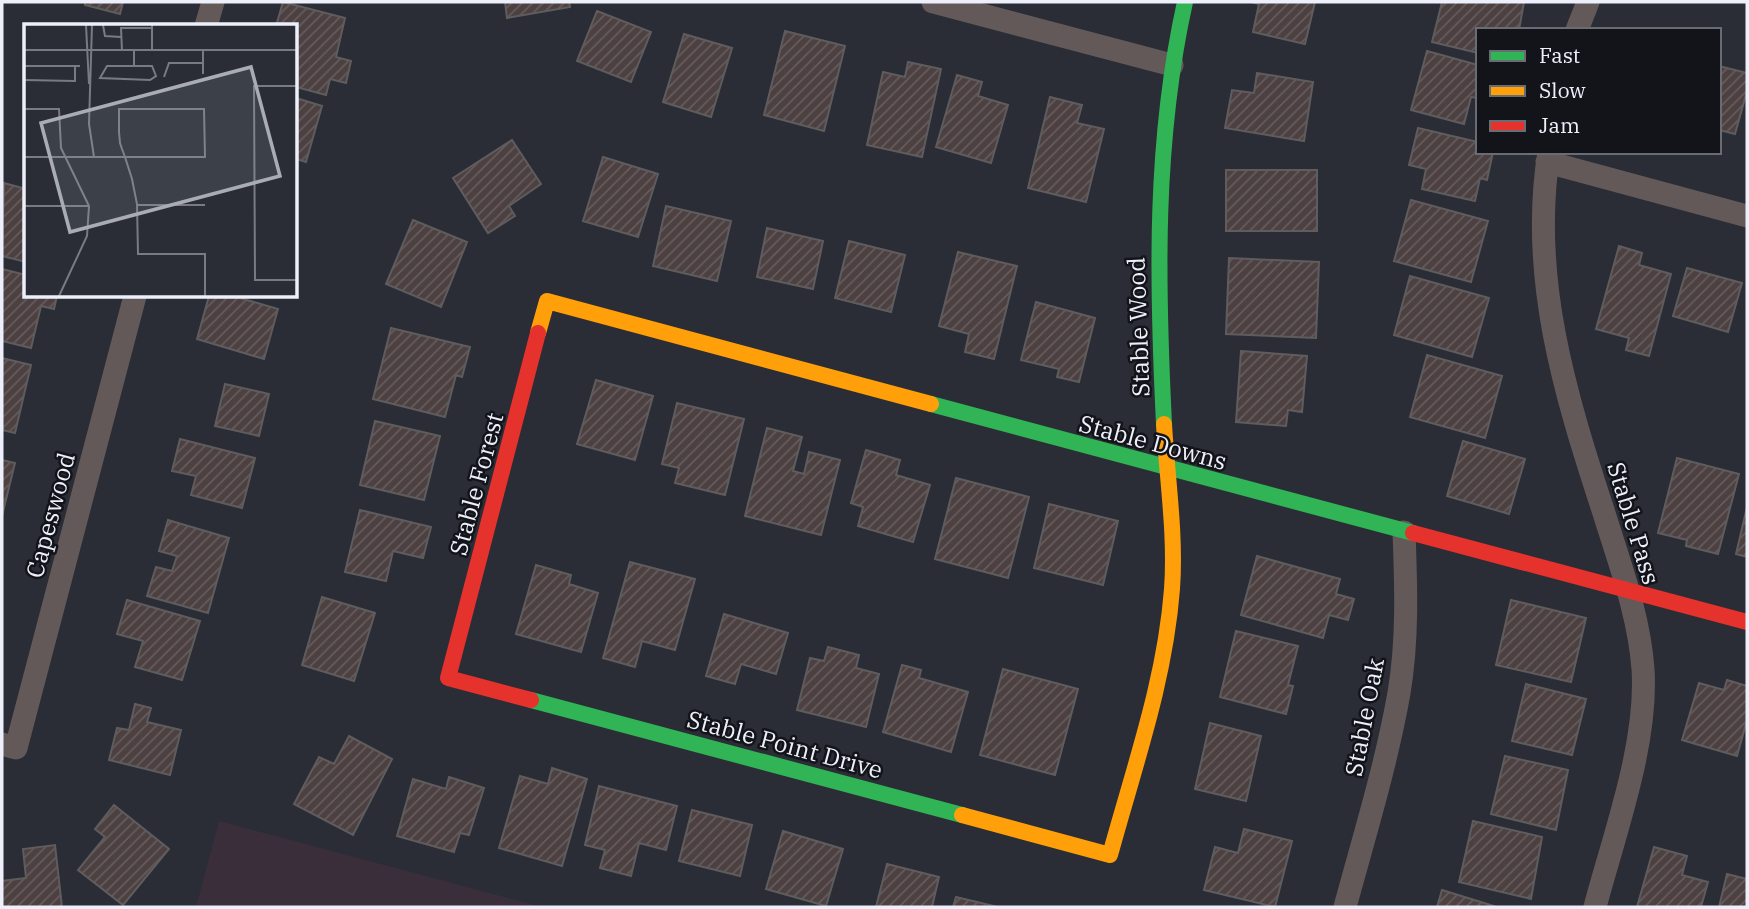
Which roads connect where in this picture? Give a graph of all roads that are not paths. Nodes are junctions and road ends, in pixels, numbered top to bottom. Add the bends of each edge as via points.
1 (212, 2) edge
2 (933, 2) edge
3 (1185, 2) edge
4 (1588, 2) edge
5 (206, 24) edge
6 (1578, 28) edge
7 (1172, 65) junction
8 (1548, 157) edge
9 (1747, 216) edge
10 (134, 298) edge
11 (547, 301) joint
12 (1167, 469) junction
13 (1404, 532) junction
14 (1628, 591) junction
15 (1747, 622) edge
16 (448, 678) joint
17 (9, 746) edge
18 (1110, 855) joint
19 (1345, 907) edge
20 (1595, 907) edge

1 - 5 street
2 - 7 street
3 - 7 street, Stable Wood
4 - 6 street
7 - 12 street, Stable Wood via 1158,180
8 - 9 street
8 - 14 street, Stable Pass via 1546,292 1556,355
10 - 17 street, Capeswood
11 - 12 street, Stable Downs
11 - 16 street, Stable Forest
12 - 13 street, Stable Downs
12 - 18 street, Stable Wood via 1173,538 1168,629
13 - 14 street, Stable Downs
13 - 19 street, Stable Oak via 1405,636 1399,692
14 - 15 street, Stable Downs
14 - 20 street, Stable Pass via 1643,670 1640,733
16 - 18 street, Stable Point Drive

